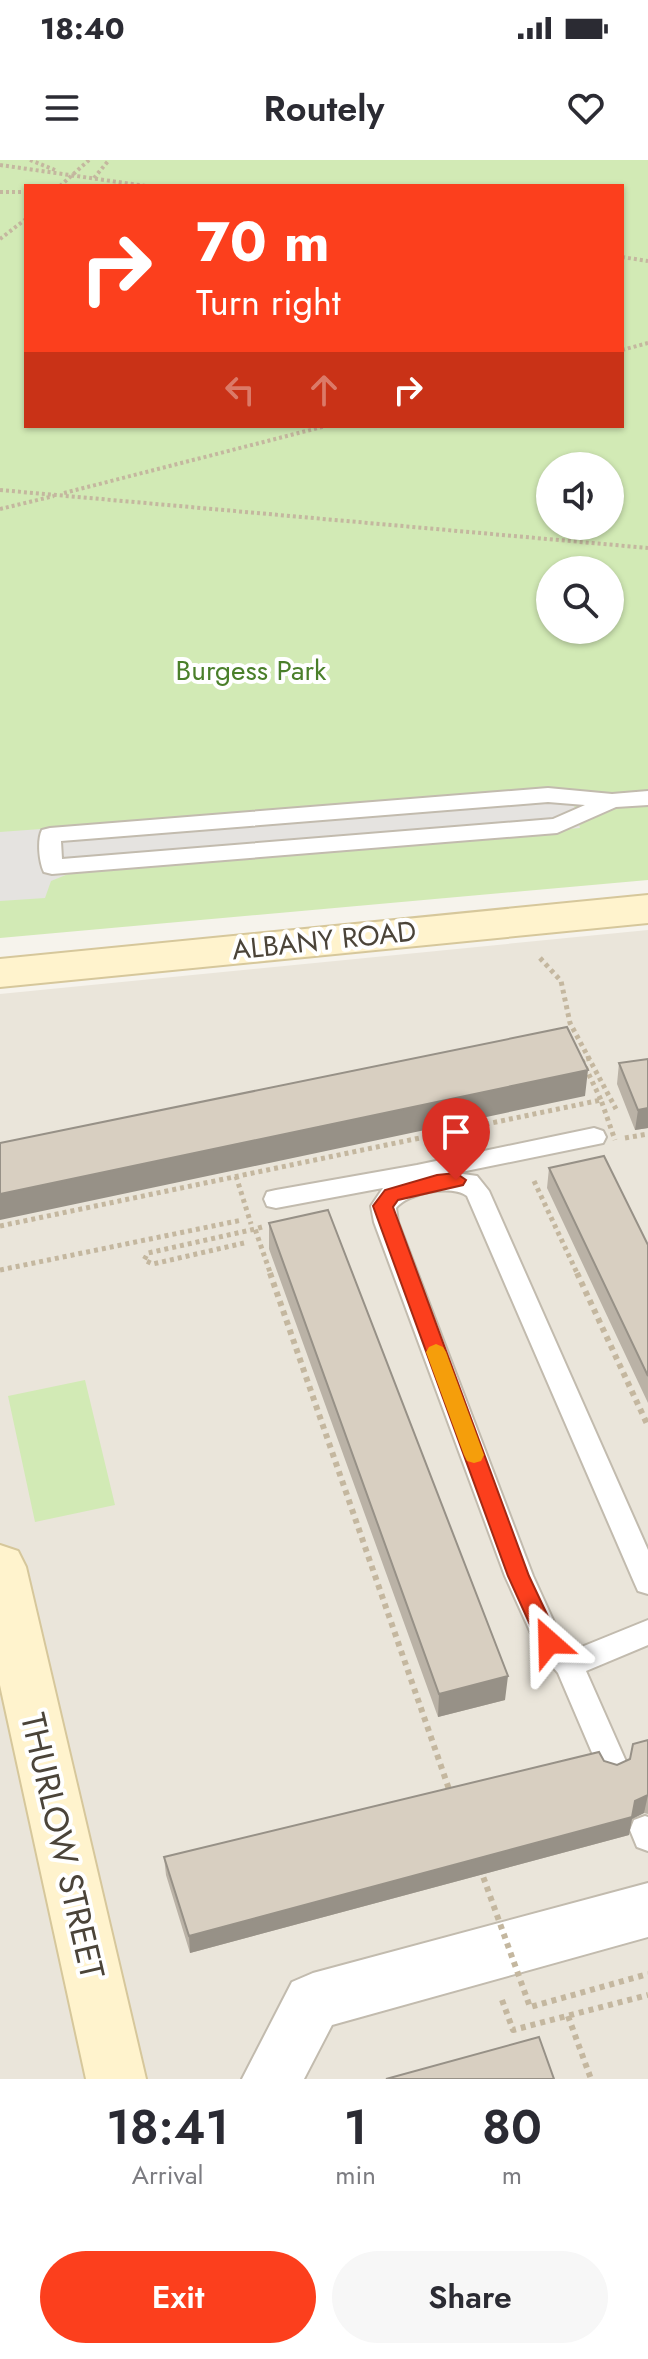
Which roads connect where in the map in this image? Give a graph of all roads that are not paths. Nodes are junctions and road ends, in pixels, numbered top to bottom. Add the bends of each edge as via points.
1 (648, 798) edge
2 (612, 801) junction
3 (648, 909) edge
4 (53, 969) junction
5 (0, 973) edge
6 (0, 1002) edge
7 (594, 1137) dead end
8 (416, 1180) junction
9 (276, 1199) dead end
10 (0, 1567) edge
11 (648, 1582) edge
12 (648, 1632) edge
13 (569, 1665) junction
14 (613, 1766) edge
15 (648, 1910) edge
16 (116, 2079) edge
17 (272, 2079) edge

1 - 2 lane
2 - 2 lane via 557,826 52,867 50,835 548,795
3 - 4 main road, ALBANY ROAD
4 - 5 main road, ALBANY ROAD
4 - 6 main road
7 - 8 lane
8 - 9 lane
8 - 11 lane via 456,1180 477,1191
8 - 13 lane via 383,1206 386,1222 519,1576 549,1642
10 - 16 main road, THURLOW STREET
12 - 13 lane
13 - 14 lane
15 - 17 street via 313,2002

